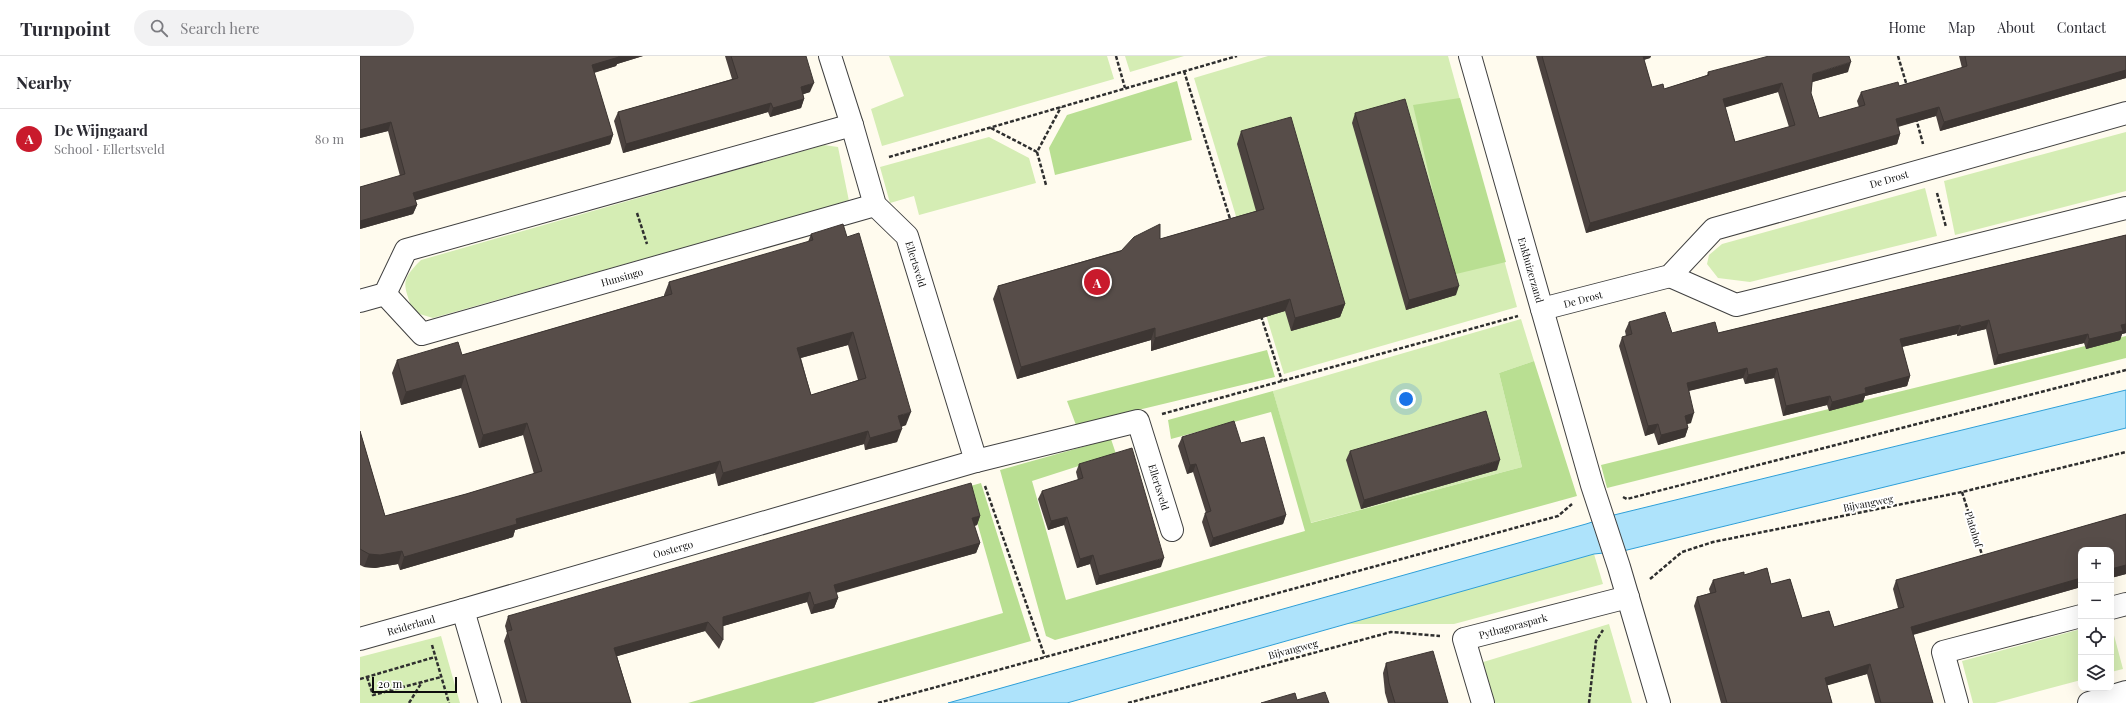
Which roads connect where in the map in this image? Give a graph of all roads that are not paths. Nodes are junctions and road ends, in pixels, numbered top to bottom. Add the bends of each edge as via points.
1 (830, 56) edge
2 (1470, 56) edge
3 (2126, 113) edge
4 (852, 125) junction
5 (875, 205) junction
6 (2126, 208) edge
7 (1670, 276) junction
8 (386, 294) junction
9 (360, 301) edge
10 (1542, 309) junction
11 (976, 461) junction
12 (1172, 530) dead end
13 (1620, 598) junction
14 (2126, 604) edge
15 (2114, 607) edge
16 (463, 610) junction
17 (2078, 617) edge
18 (360, 639) edge
19 (2126, 692) edge
20 (490, 703) edge
21 (1483, 703) edge
22 (1659, 703) edge
23 (1957, 703) edge
24 (2089, 703) edge

1 - 4 street
2 - 10 street, Enkhuizerzand
3 - 7 street, De Drost via 1714,229
4 - 5 street
4 - 8 street via 406,250
5 - 8 street, Hunsingo via 422,334
5 - 11 street, Ellertsveld via 908,236
6 - 7 street via 1736,305
7 - 10 street, De Drost
8 - 9 street
10 - 13 street, Enkhuizerzand via 1592,485 1619,567
11 - 12 street, Ellertsveld via 1138,421
11 - 16 street, Oostergo
13 - 21 street, Pythagoraspark via 1464,639
13 - 22 street
14 - 15 street
16 - 18 street, Reiderland
16 - 20 street
17 - 23 street via 1943,652
19 - 24 street

